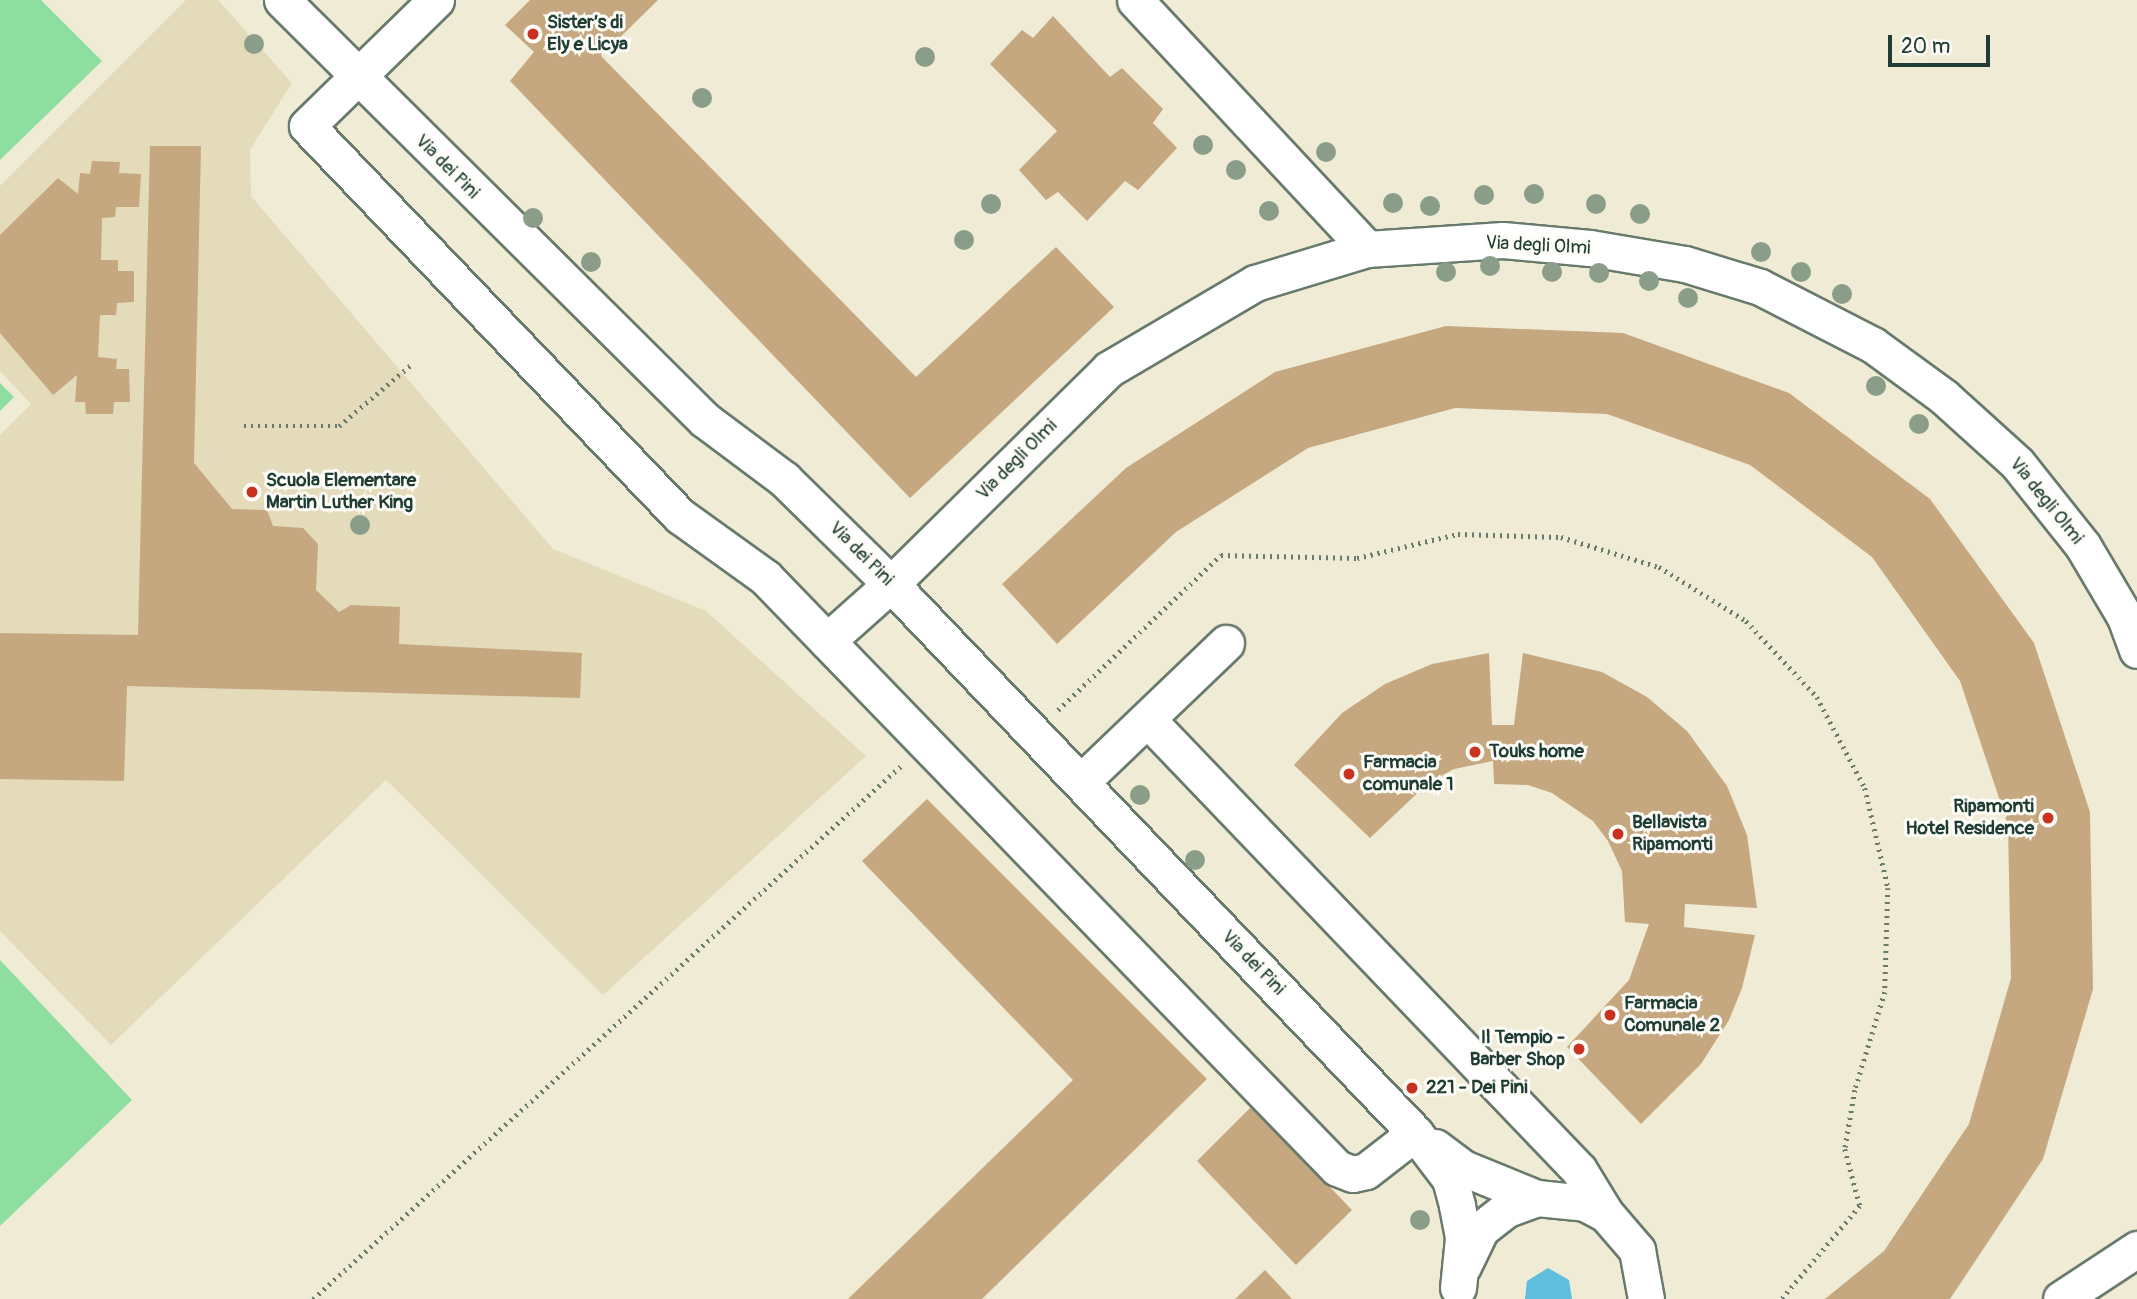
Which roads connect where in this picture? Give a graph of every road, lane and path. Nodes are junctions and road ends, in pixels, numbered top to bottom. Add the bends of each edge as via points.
1 (282, 0) edge
2 (436, 0) edge
3 (1135, 0) edge
4 (356, 77) junction
5 (1367, 249) junction
6 (413, 363) dead end
7 (244, 426) dead end
8 (891, 584) junction
9 (827, 641) junction
10 (1226, 643) dead end
11 (2137, 650) edge
12 (1148, 720) junction
13 (1034, 733) junction
14 (926, 743) junction
15 (1081, 782) junction
16 (1415, 1133) junction
17 (1537, 1198) junction
18 (1605, 1213) junction
19 (2137, 1249) edge
20 (1458, 1294) edge
21 (313, 1299) edge
22 (1647, 1299) edge
23 (1782, 1299) edge
24 (2061, 1299) edge

1 - 4 street, Via dei Pini
2 - 4 street
3 - 5 street
4 - 8 street, Via dei Pini via 705,420 784,479
4 - 9 street via 307,126 680,516 765,577
5 - 8 street, Via degli Olmi via 1255,283 1109,369
5 - 11 street, Via degli Olmi via 1503,240 1590,248 1685,264 1760,287 1828,318 1944,397 2017,463 2083,546 2125,617
6 - 7 path via 339,426
8 - 9 street, Via degli Olmi
8 - 13 street, Via dei Pini
9 - 14 street
10 - 12 street
12 - 15 street
12 - 18 street via 1579,1170
13 - 15 street, Via dei Pini
13 - 23 path via 1221,555 1357,558 1458,534 1561,537 1659,567 1746,621 1817,697 1865,788 1888,888 1885,992 1855,1090 1845,1149 1860,1206
14 - 16 street via 1337,1168 1353,1174 1366,1171
14 - 21 path
15 - 16 street, Via dei Pini
16 - 17 street, Via dei Pini via 1463,1168
16 - 20 street, Via dei Pini via 1450,1180 1457,1206 1462,1238
17 - 18 street via 1585,1203
17 - 20 street via 1507,1209 1481,1229 1465,1257
18 - 22 street via 1637,1250
19 - 24 street

